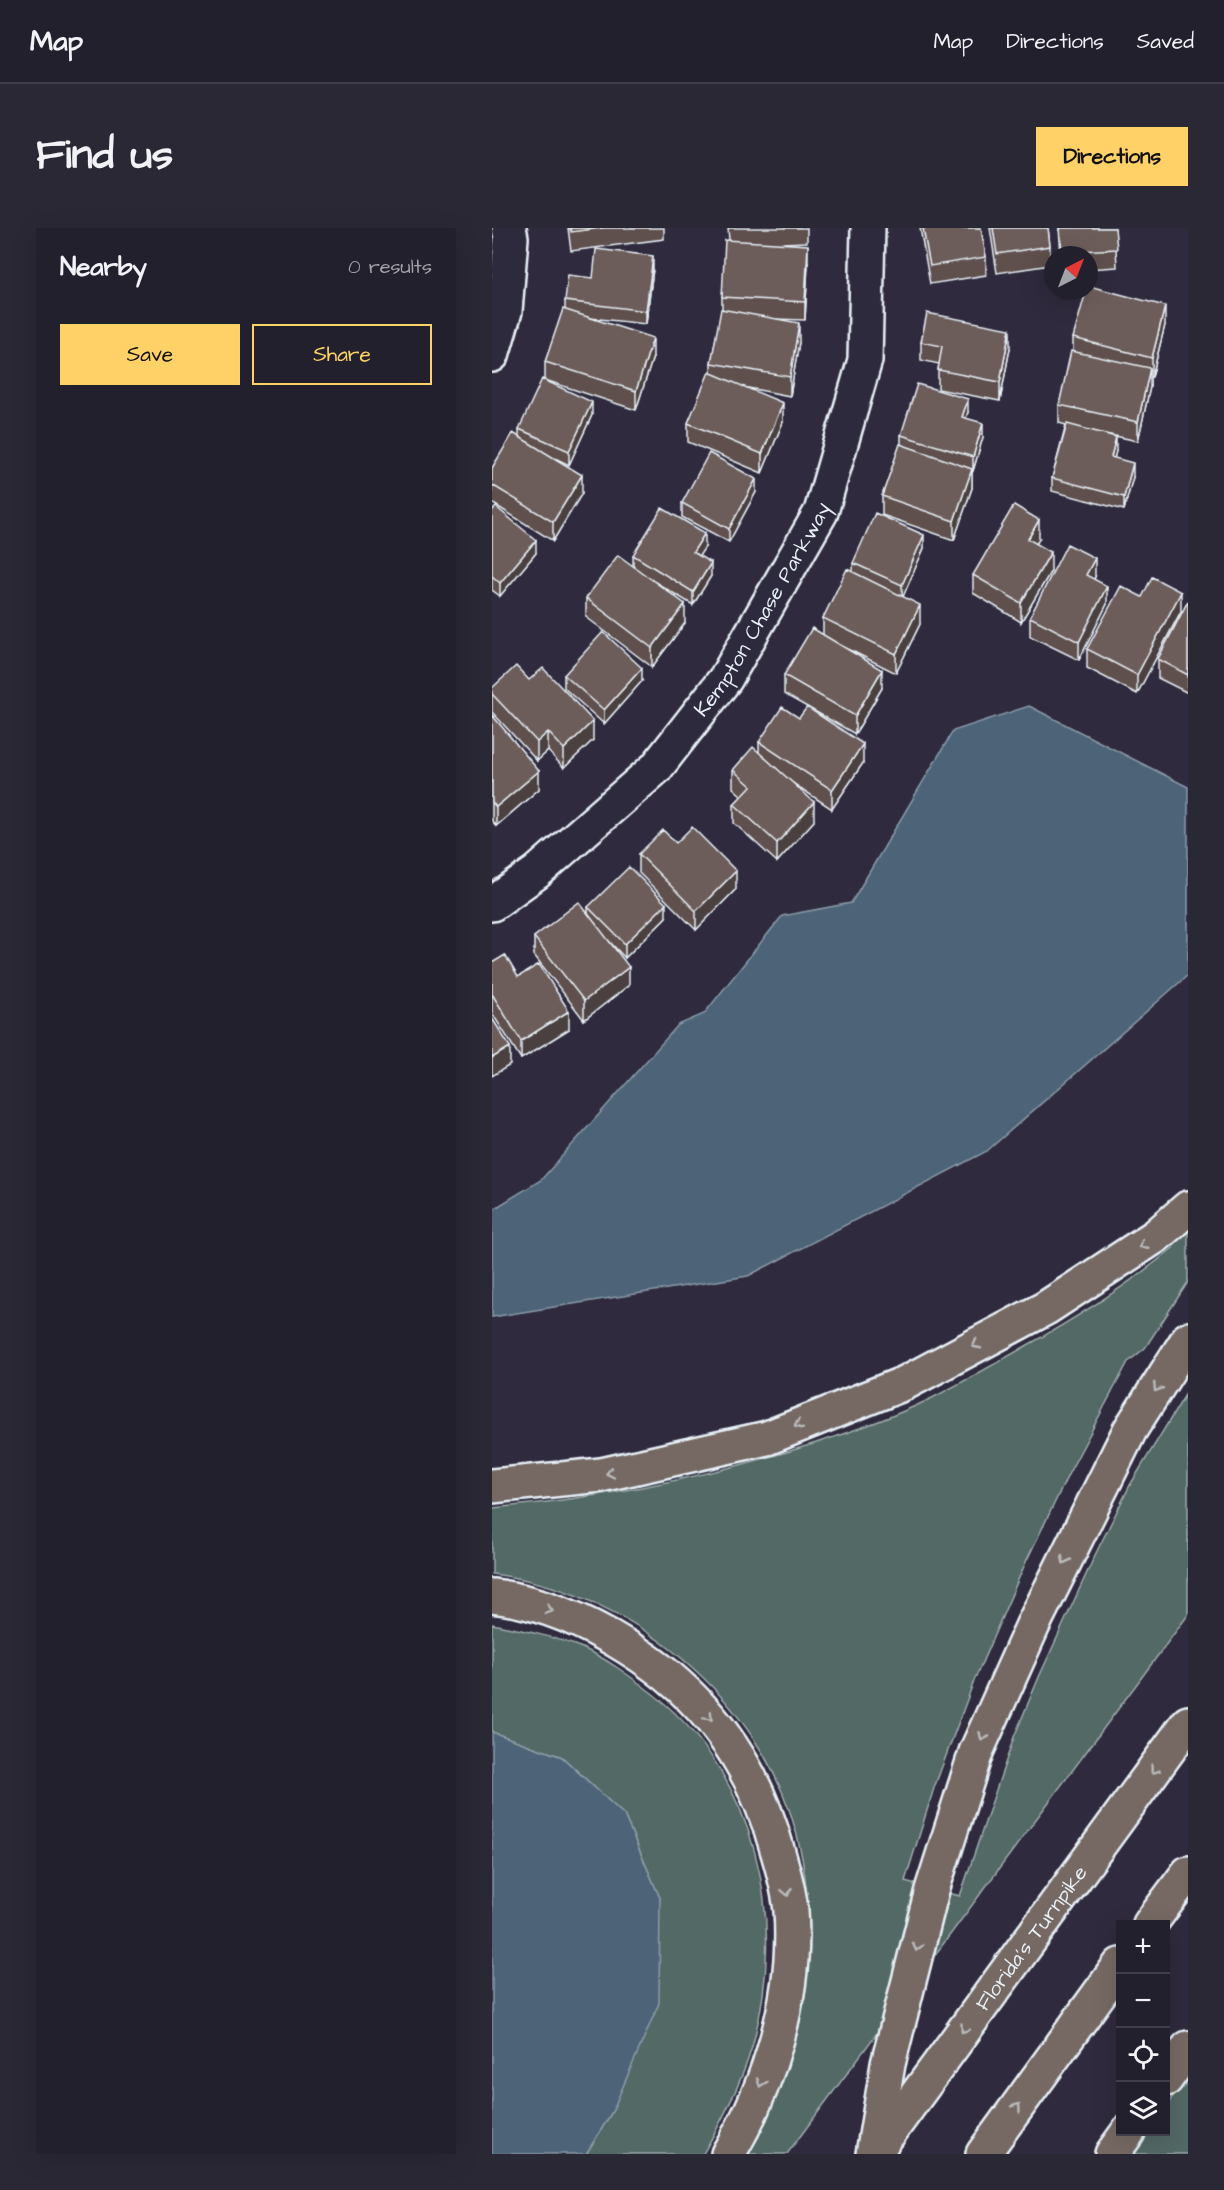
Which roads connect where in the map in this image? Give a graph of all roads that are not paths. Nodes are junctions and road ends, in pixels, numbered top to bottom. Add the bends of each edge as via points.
1 (509, 228) edge
2 (868, 228) edge
3 (492, 355) edge
4 (492, 903) edge
5 (1188, 1208) edge
6 (1188, 1339) edge
7 (492, 1486) edge
8 (492, 1596) edge
9 (1188, 1723) edge
10 (1188, 1873) edge
11 (1153, 1920) edge
12 (1116, 1971) edge
13 (1188, 2048) edge
14 (1170, 2073) edge
15 (1125, 2136) edge
16 (728, 2154) edge
17 (873, 2154) edge
18 (983, 2154) edge
19 (1112, 2154) edge

1 - 3 street via 505,311
2 - 4 street, Kempton Chase Parkway via 865,360 821,512 726,678 656,768 537,872
5 -> 7 highway via 1156,1236 1046,1308 905,1383 766,1438 601,1475
6 -> 17 highway via 1130,1430 1033,1625 976,1752 932,1890 888,2064
8 -> 16 highway via 555,1611 610,1636 652,1662 715,1722 758,1792 791,1910 789,1983 782,2025 753,2105
9 -> 17 highway, Florida's Turnpike
10 - 11 highway
18 -> 12 highway
13 - 14 highway
15 - 19 highway

